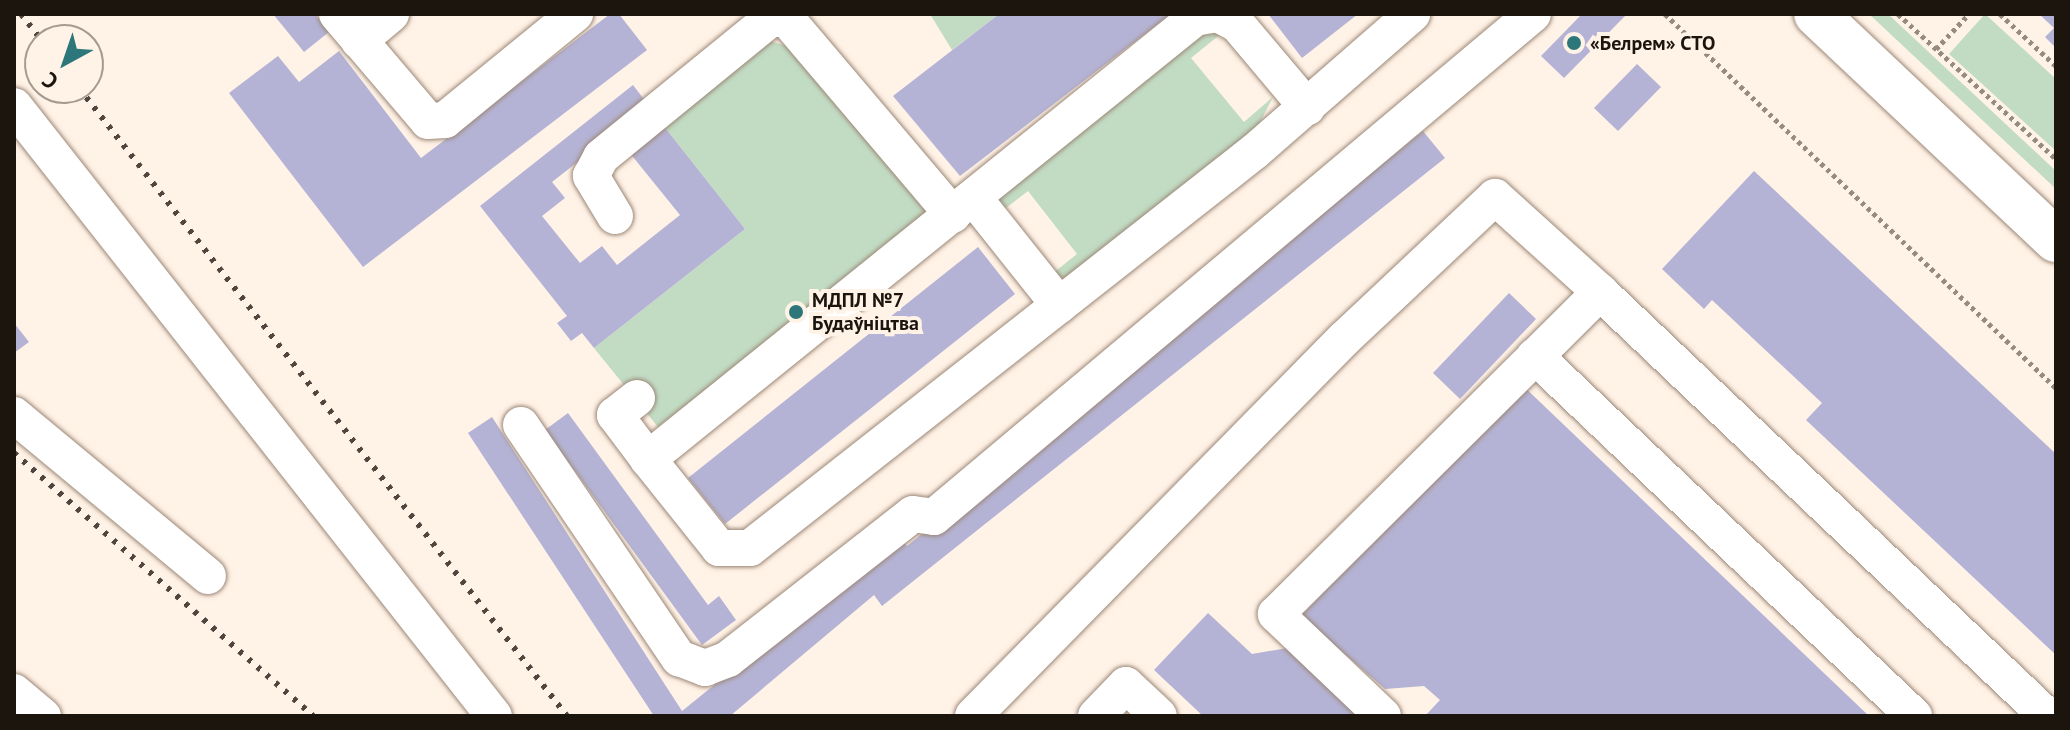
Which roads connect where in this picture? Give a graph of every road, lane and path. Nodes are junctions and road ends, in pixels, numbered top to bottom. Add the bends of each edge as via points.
1 (391, 14) edge
2 (575, 14) edge
3 (1218, 14) edge
4 (1533, 14) edge
5 (1665, 14) edge
6 (1816, 14) edge
7 (1898, 14) edge
8 (1969, 14) edge
9 (2000, 14) edge
10 (1406, 15) edge
11 (348, 27) edge
12 (1936, 49) junction
13 (2056, 66) edge
14 (14, 106) edge
15 (1307, 107) junction
16 (2056, 159) edge
17 (963, 207) junction
18 (615, 216) dead end
19 (2056, 240) edge
20 (1600, 292) junction
21 (1059, 305) junction
22 (1535, 356) junction
23 (2056, 388) edge
24 (637, 398) dead end
25 (14, 415) edge
26 (521, 425) dead end
27 (648, 459) junction
28 (208, 576) dead end
29 (14, 692) edge
30 (43, 716) edge
31 (494, 716) edge
32 (973, 716) edge
33 (1096, 716) edge
34 (1159, 716) edge
35 (1383, 716) edge
36 (1914, 716) edge
37 (2047, 716) edge

1 - 11 lane
2 - 11 lane via 445,120 418,117
3 - 15 lane via 1237,24
3 - 17 lane via 1195,18
4 - 26 lane via 934,517 913,514 728,659 705,668 679,658
5 - 23 path
6 - 19 main road
7 - 12 path
8 - 12 path
9 - 13 path
10 - 15 lane
12 - 16 path
14 - 31 lane
15 - 21 lane
17 - 18 lane via 786,18 769,20 601,157 591,176
17 - 21 lane
17 - 27 lane
20 - 22 lane
20 - 32 lane via 1495,197 1345,338
20 - 37 lane
21 - 27 lane via 750,548 719,548
22 - 35 lane via 1276,614
22 - 36 lane
24 - 27 lane via 615,415
25 - 28 lane
29 - 30 lane
33 - 34 lane via 1126,685

